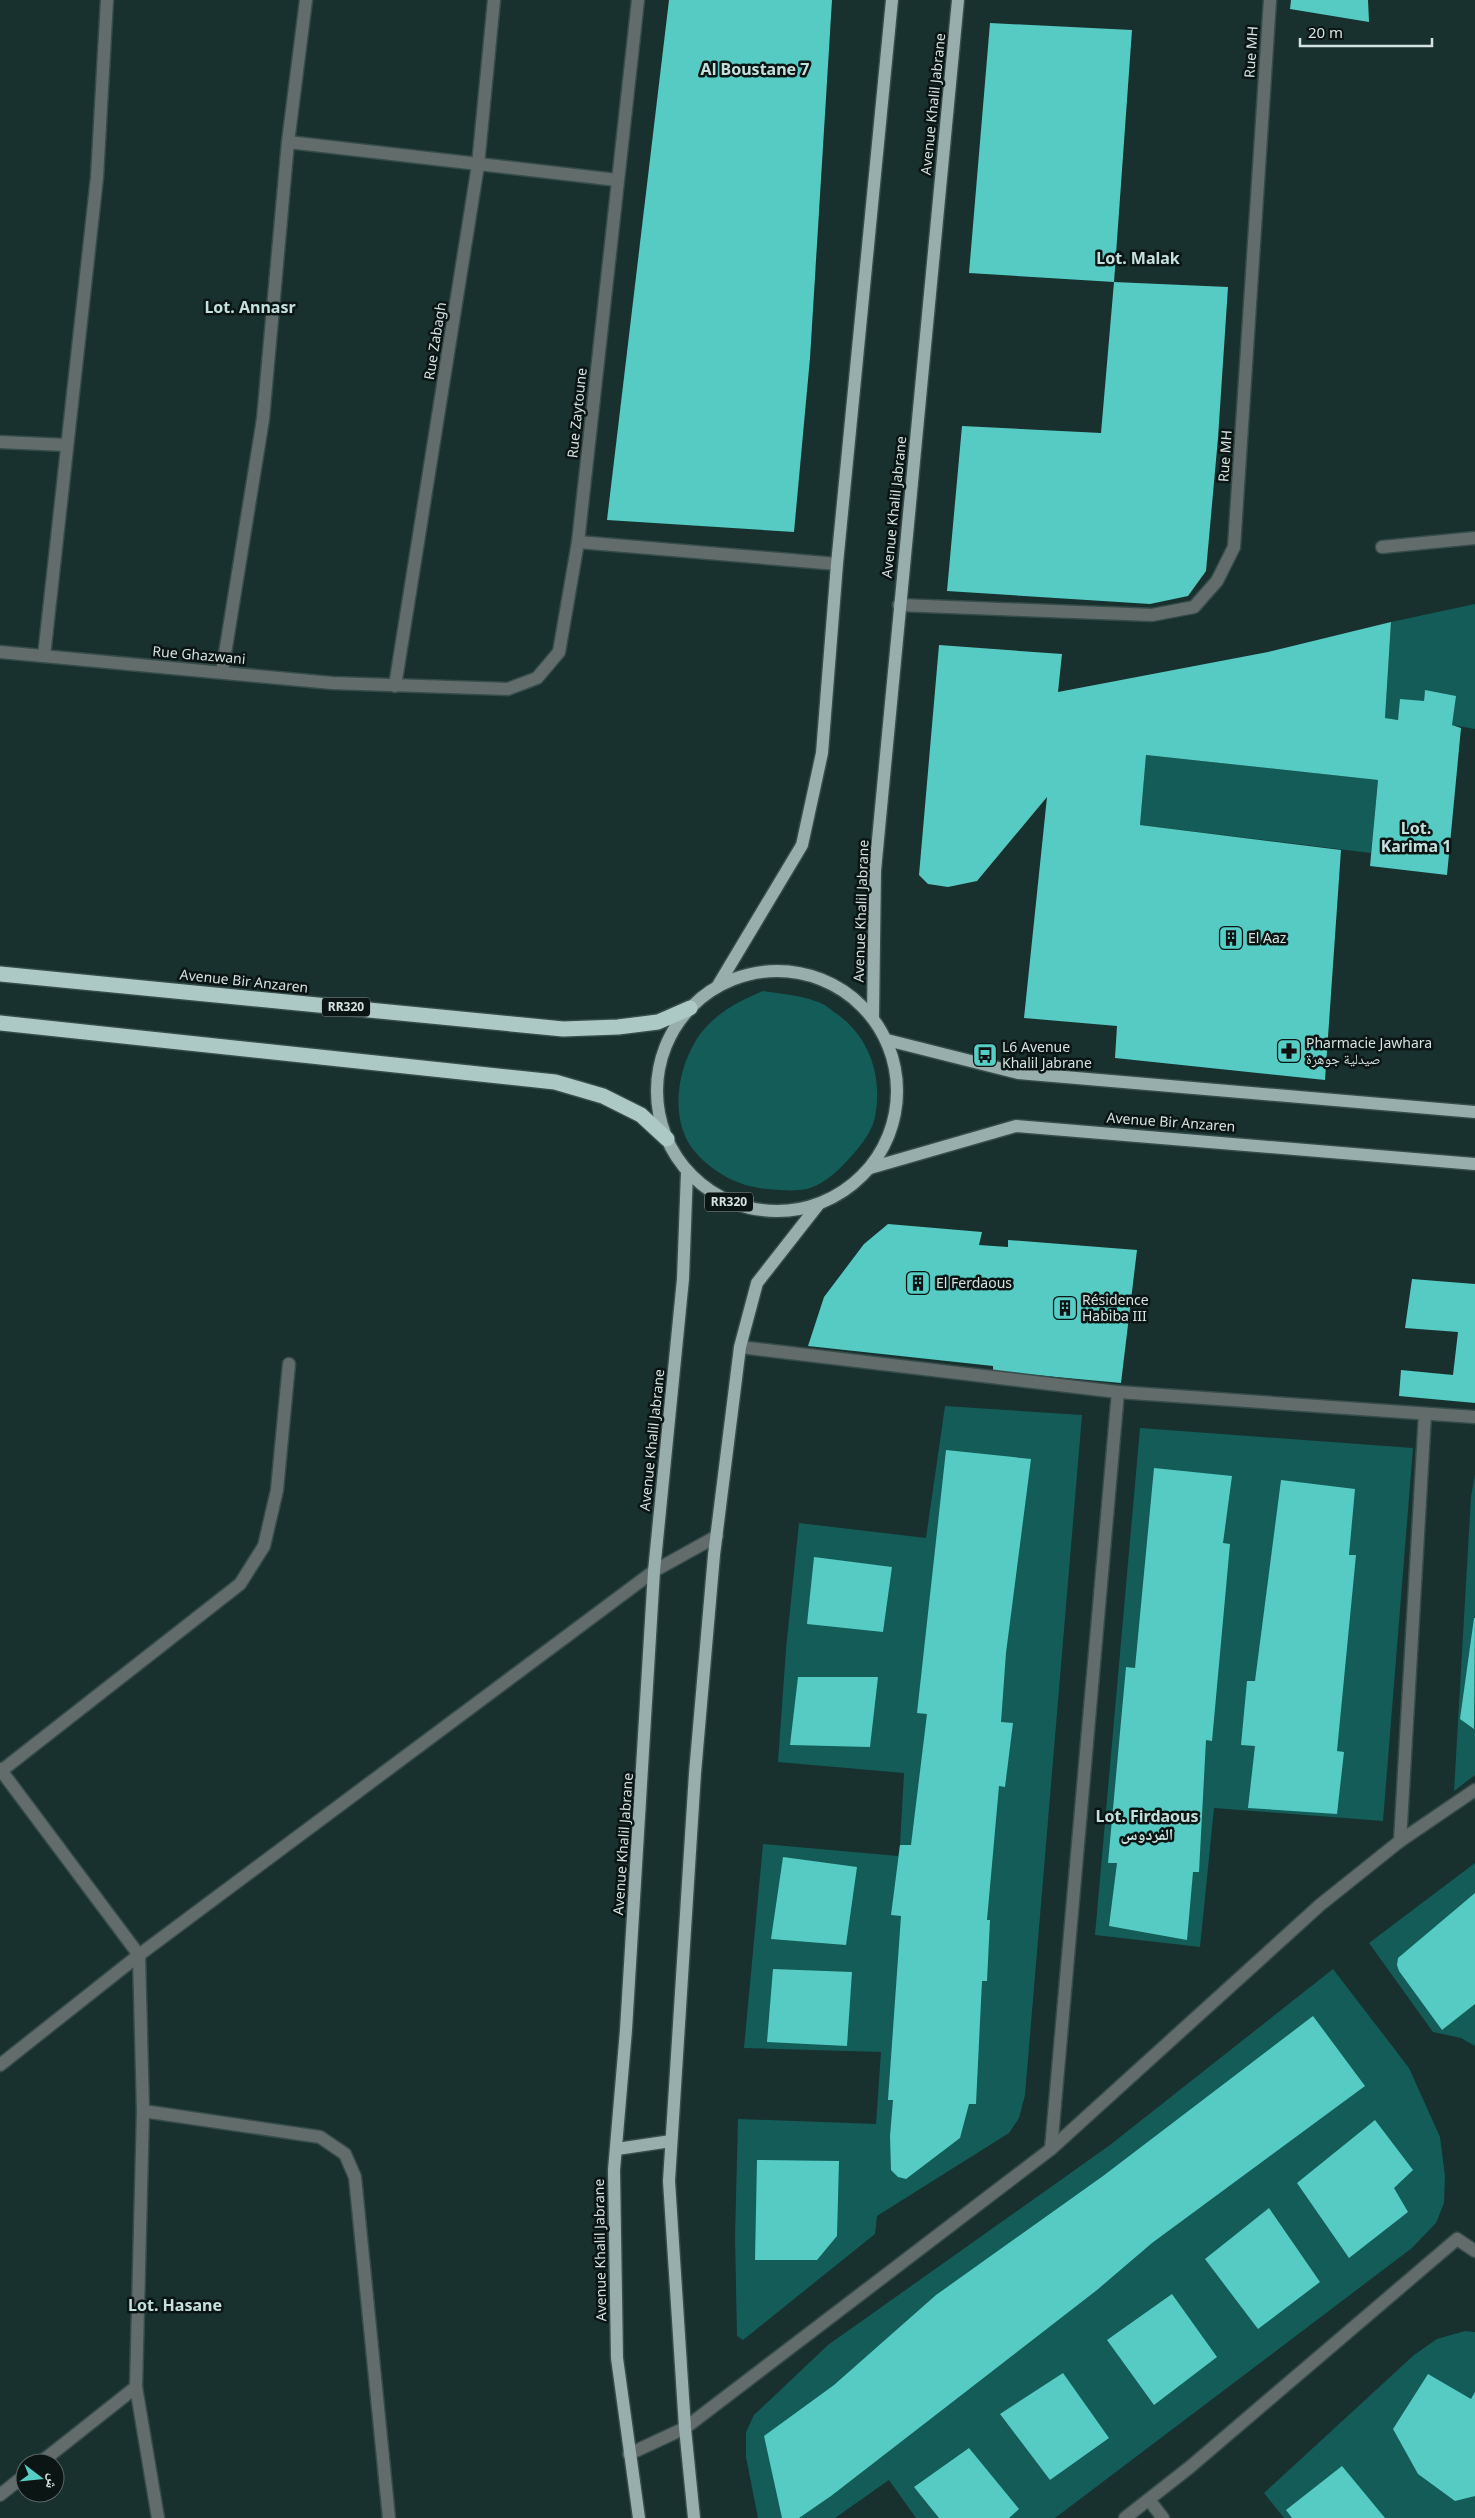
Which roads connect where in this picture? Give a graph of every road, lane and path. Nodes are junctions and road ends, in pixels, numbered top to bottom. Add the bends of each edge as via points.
1 (107, 0) edge
2 (306, 0) edge
3 (494, 0) edge
4 (638, 0) edge
5 (892, 0) edge
6 (958, 0) edge
7 (1270, 0) edge
8 (288, 142) junction
9 (478, 165) junction
10 (617, 180) junction
11 (0, 442) edge
12 (66, 445) junction
13 (1475, 538) edge
14 (578, 542) junction
15 (1382, 547) dead end
16 (837, 564) junction
17 (899, 605) junction
18 (0, 652) edge
19 (44, 656) junction
20 (222, 672) junction
21 (395, 686) junction
22 (0, 974) edge
23 (717, 986) junction
24 (690, 1008) junction
25 (872, 1017) junction
26 (0, 1023) edge
27 (887, 1040) junction
28 (1475, 1112) edge
29 (667, 1139) junction
30 (1475, 1164) edge
31 (870, 1168) junction
32 (687, 1172) junction
33 (818, 1205) junction
34 (740, 1347) junction
35 (289, 1364) dead end
36 (1118, 1392) junction
37 (1425, 1414) junction
38 (1475, 1417) edge
39 (717, 1536) junction
40 (654, 1570) junction
41 (1, 1770) edge
42 (1475, 1790) edge
43 (1400, 1841) junction
44 (139, 1955) junction
45 (0, 2065) edge
46 (143, 2112) junction
47 (671, 2141) junction
48 (617, 2149) junction
49 (1051, 2149) junction
50 (1475, 2251) edge
51 (136, 2387) junction
52 (685, 2428) junction
53 (53, 2453) edge
54 (629, 2454) junction
55 (15, 2483) edge
56 (0, 2495) edge
57 (1149, 2500) junction
58 (158, 2518) edge
59 (389, 2518) edge
60 (639, 2518) edge
61 (694, 2518) edge
62 (1125, 2518) edge
63 (1163, 2518) edge

1 - 12 street via 97,177
2 - 8 street
3 - 9 street, Rue Zabagh
4 - 10 street, Rue Zaytoune
5 - 16 main road
6 - 17 main road, Avenue Khalil Jabrane
7 - 17 street, Rue MH via 1234,547 1217,581 1194,606 1152,615
8 - 9 street
8 - 20 street via 263,419
9 - 10 street
9 - 21 street, Rue Zabagh
10 - 14 street, Rue Zaytoune
11 - 12 street
12 - 19 street
13 - 15 street
14 - 16 street
14 - 21 street, Rue Zaytoune via 559,652 537,678 508,688
16 - 23 main road via 822,753 802,845
17 - 25 main road, Avenue Khalil Jabrane via 875,871
18 - 19 street, Rue Ghazwani
19 - 20 street, Rue Ghazwani
20 - 21 street, Rue Ghazwani
22 - 24 highway, Avenue Bir Anzaren / RR320 via 563,1029 658,1022
23 - 24 main road, RR320
23 - 25 main road, RR320 via 747,974 780,970 811,975 839,987
24 - 29 main road, RR320 via 667,1042 657,1083 658,1112
25 - 27 main road, RR320
26 - 29 highway, RR320 via 555,1082 603,1096 641,1115
27 - 28 main road via 1018,1073
27 - 31 main road, RR320 via 895,1066 898,1094 890,1133
29 - 32 main road, RR320
30 - 31 main road, Avenue Bir Anzaren / RR320 via 1016,1126
31 - 33 main road, RR320 via 842,1193
32 - 33 main road, RR320 via 722,1199 743,1207 792,1211
32 - 40 main road, Avenue Khalil Jabrane via 683,1279
33 - 34 main road via 757,1283
34 - 36 street
34 - 39 main road
35 - 41 street via 277,1490 264,1546 240,1584
36 - 37 street
36 - 49 street
37 - 38 street
37 - 43 street
39 - 40 street
39 - 47 main road via 695,1773
40 - 44 street
40 - 48 main road, Avenue Khalil Jabrane
41 - 44 street
42 - 43 street
43 - 49 street via 1320,1905
44 - 45 street
44 - 46 street
46 - 51 street
46 - 59 street via 320,2137 345,2154 355,2177
47 - 48 main road
47 - 52 main road via 669,2181
48 - 54 main road, Avenue Khalil Jabrane via 614,2170 617,2358
49 - 52 street
50 - 57 street via 1457,2239
51 - 53 street
51 - 58 street
52 - 54 street
52 - 61 main road
54 - 60 main road, Avenue Khalil Jabrane
55 - 56 street
57 - 62 street
57 - 63 street

